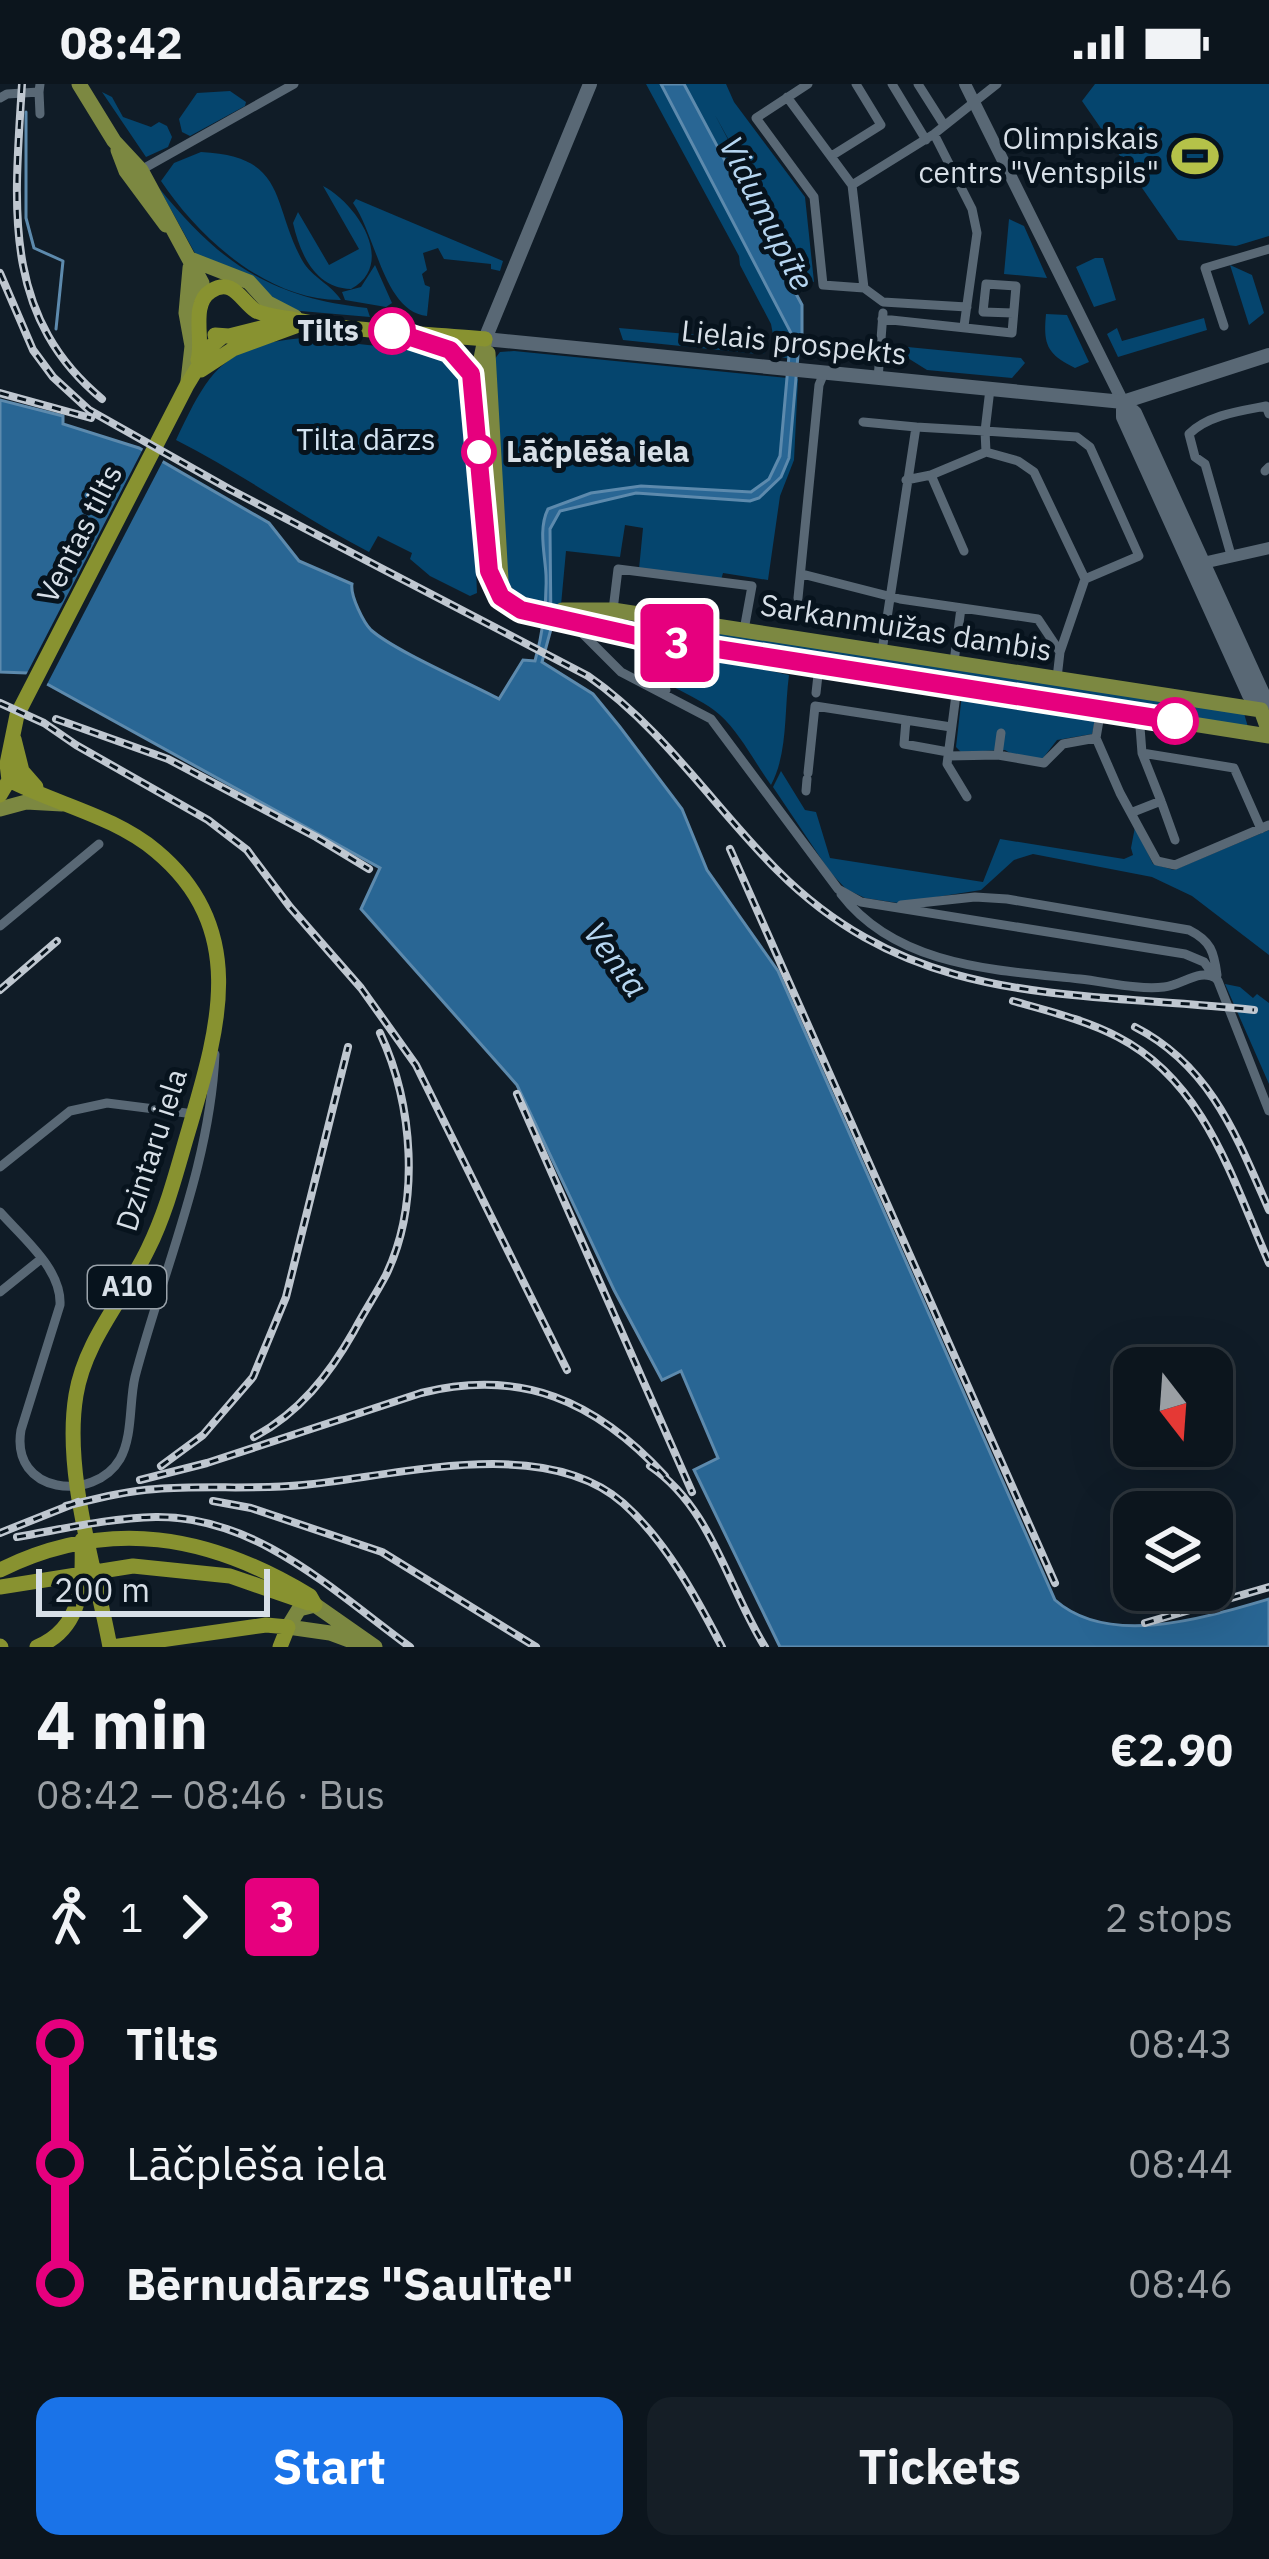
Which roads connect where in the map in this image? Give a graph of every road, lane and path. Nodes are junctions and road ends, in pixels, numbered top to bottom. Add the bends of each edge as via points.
1 (294, 84) edge
2 (590, 84) edge
3 (808, 84) edge
4 (856, 84) edge
5 (892, 84) edge
6 (918, 84) edge
7 (965, 84) edge
8 (997, 84) edge
9 (79, 85) edge
10 (40, 88) edge
11 (788, 97) junction
12 (0, 98) edge
13 (976, 103) junction
14 (40, 114) dead end
15 (944, 125) junction
16 (930, 137) junction
17 (833, 155) junction
18 (134, 171) junction
19 (852, 185) junction
20 (1269, 249) edge
21 (190, 260) junction
22 (231, 288) junction
23 (864, 288) junction
24 (246, 301) junction
25 (883, 302) junction
26 (967, 308) junction
27 (201, 309) junction
28 (983, 312) junction
29 (1013, 313) junction
30 (882, 319) junction
31 (306, 322) junction
32 (964, 326) junction
33 (1224, 326) dead end
34 (980, 328) junction
35 (392, 331) junction
36 (231, 334) junction
37 (485, 339) junction
38 (1269, 355) edge
39 (817, 372) junction
40 (878, 379) junction
41 (188, 385) junction
42 (475, 387) junction
43 (990, 389) junction
44 (1123, 402) junction
45 (1269, 414) edge
46 (863, 422) dead end
47 (916, 427) junction
48 (985, 431) junction
49 (986, 452) junction
50 (931, 475) junction
51 (906, 480) junction
52 (1269, 548) edge
53 (964, 551) dead end
54 (1232, 555) junction
55 (1197, 564) junction
56 (802, 574) junction
57 (1085, 579) junction
58 (890, 595) junction
59 (797, 598) dead end
60 (961, 608) junction
61 (613, 610) junction
62 (536, 611) junction
63 (585, 611) junction
64 (562, 616) junction
65 (745, 630) junction
66 (641, 637) junction
67 (882, 651) junction
68 (1060, 652) junction
69 (641, 656) junction
70 (954, 663) junction
71 (819, 665) junction
72 (621, 672) junction
73 (1057, 679) junction
74 (957, 687) junction
75 (675, 697) junction
76 (816, 700) junction
77 (1101, 709) junction
78 (1265, 711) edge
79 (1139, 715) junction
80 (907, 720) junction
81 (10, 727) edge
82 (951, 727) junction
83 (1001, 733) dead end
84 (1269, 734) edge
85 (1096, 738) junction
86 (1142, 753) junction
87 (948, 754) junction
88 (998, 754) junction
89 (3, 778) edge
90 (807, 781) dead end
91 (967, 797) dead end
92 (1161, 801) junction
93 (64, 804) junction
94 (0, 809) edge
95 (1133, 812) junction
96 (1265, 827) edge
97 (99, 844) dead end
98 (1184, 862) junction
99 (838, 889) junction
100 (885, 908) junction
101 (0, 926) edge
102 (1218, 981) junction
103 (215, 1041) junction
104 (1269, 1111) edge
105 (194, 1114) junction
106 (0, 1167) edge
107 (0, 1212) edge
108 (40, 1259) junction
109 (0, 1292) edge
110 (82, 1501) junction
111 (0, 1570) edge
112 (0, 1587) edge
113 (315, 1605) junction
114 (288, 1627) junction
115 (37, 1647) edge
116 (111, 1647) edge
117 (280, 1647) edge
118 (371, 1647) edge

1 - 18 street
2 - 37 main road
3 - 11 street
4 - 17 street via 881,125
5 - 16 street
6 - 15 street
7 - 13 street
8 - 13 street
9 - 18 main road
10 - 12 street
10 - 14 street
11 - 17 street
11 - 23 street via 756,118 814,196 823,285
13 - 15 street
13 - 44 street
15 - 16 street
16 - 19 street
16 - 26 street via 975,221
17 - 19 street
18 - 21 main road
19 - 23 street
20 - 33 street via 1205,268
21 - 22 main road
21 - 27 main road via 203,287
21 - 31 main road via 249,282 268,303
21 - 41 main road
22 - 24 highway
22 - 27 highway via 212,291
23 - 25 street
24 - 31 highway via 258,312
24 - 36 highway, A10 via 248,317
25 - 26 street
25 - 30 street
26 - 32 street
27 - 36 highway via 208,331
27 - 41 highway, A10 via 202,346
28 - 29 street
28 - 29 street via 986,284 1016,286
28 - 34 street
29 - 34 street via 1012,333
30 - 32 street
30 - 40 street
31 - 35 highway, Lielais prospekts
31 - 36 highway
31 - 41 highway via 218,356
32 - 34 street
35 - 37 highway, Lielais prospekts
35 - 42 highway via 450,350
36 - 41 highway, A10 via 210,346
37 - 39 main road, Lielais prospekts
37 - 42 main road, Sarkanmuižas dambis
37 - 62 main road via 499,573 514,598
38 - 44 main road, Lielais prospekts
39 - 40 main road, Lielais prospekts
39 - 56 street
40 - 43 main road, Lielais prospekts
41 - 81 highway, Ventas tilts / A10
42 - 62 main road, Sarkanmuižas dambis via 489,571 509,604
43 - 44 main road, Lielais prospekts
43 - 48 street
44 - 55 main road via 1135,413
45 - 54 street via 1266,406 1248,410 1190,434
46 - 47 street
47 - 48 street
47 - 51 street
48 - 49 street
48 - 57 street via 1077,437 1090,447 1138,556
49 - 50 street
49 - 57 street via 1034,472
50 - 51 street
50 - 53 street
51 - 58 street
52 - 54 street
54 - 55 street
55 - 78 main road via 1252,704
56 - 58 street
56 - 59 street
57 - 68 street
58 - 60 street
58 - 67 street
60 - 68 street via 1038,619
60 - 70 street
61 - 63 main road, Sarkanmuižas dambis
61 - 65 main road, Sarkanmuižas dambis
61 - 65 street via 618,569 752,586
62 - 64 main road, Sarkanmuižas dambis
63 - 64 main road, Sarkanmuižas dambis
63 - 66 street
64 - 66 main road, Sarkanmuižas dambis
64 - 72 street
65 - 67 main road, Sarkanmuižas dambis
66 - 69 street
66 - 71 main road, Sarkanmuižas dambis
67 - 70 main road, Sarkanmuižas dambis
68 - 73 street
69 - 72 street
69 - 75 street
70 - 73 main road, Sarkanmuižas dambis
71 - 74 main road, Sarkanmuižas dambis
71 - 76 street
72 - 75 street
73 - 78 main road, Sarkanmuižas dambis
74 - 77 main road, Sarkanmuižas dambis
74 - 82 street
75 - 99 street via 711,719
76 - 80 street
76 - 90 street
77 - 79 main road, Sarkanmuižas dambis
77 - 85 street
78 - 84 main road
79 - 84 main road, Sarkanmuižas dambis
79 - 86 street
80 - 82 street
80 - 87 street via 904,744
81 - 89 highway, A10
81 - 93 highway via 28,780
82 - 87 street
83 - 88 street
85 - 88 street via 1063,744 1043,763
85 - 95 street
86 - 92 street
86 - 96 street via 1234,768
87 - 88 street
87 - 91 street
89 - 93 highway, A10 via 29,796
92 - 95 street
92 - 98 street
93 - 94 main road
93 - 103 highway, Dzintaru iela / A10 via 140,838 190,889 218,961
95 - 98 street via 1156,861
96 - 98 street
97 - 101 street
99 - 100 street
99 - 102 street via 872,925 974,968 1161,988 1203,974
100 - 102 street via 1185,954
100 - 102 street via 1007,899 1190,930 1213,950
102 - 104 street
103 - 105 highway, Dzintaru iela / A10
103 - 108 street via 210,1118 136,1376 126,1445 98,1479 48,1484 23,1464 19,1444 61,1291
105 - 106 street via 107,1103 70,1111
105 - 110 highway, Dzintaru iela / A10 via 154,1238 80,1377 74,1461
107 - 108 street
108 - 109 street
110 - 115 highway, A10 via 80,1600 68,1624
110 - 116 highway, Dzintaru iela / A10
111 - 113 highway via 60,1546 164,1539 250,1561
112 - 113 highway via 134,1566 178,1568
113 - 114 main road via 299,1610
113 - 118 main road
114 - 116 highway, A10
114 - 117 highway
114 - 118 main road

